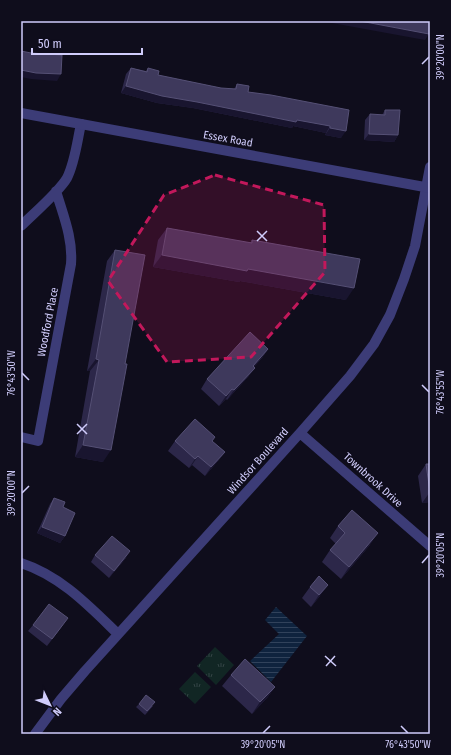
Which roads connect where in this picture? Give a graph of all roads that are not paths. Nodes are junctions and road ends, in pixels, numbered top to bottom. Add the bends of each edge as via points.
1 (21, 113) edge
2 (81, 124) junction
3 (430, 167) edge
4 (428, 188) edge
5 (56, 191) junction
6 (21, 226) edge
7 (300, 433) junction
8 (21, 437) edge
9 (430, 546) edge
10 (21, 563) edge
11 (118, 634) junction
12 (35, 734) edge

1 - 2 street, Essex Road
2 - 4 street, Essex Road
2 - 5 street via 72,165 66,180
3 - 4 street, Windsor Boulevard
4 - 7 street, Windsor Boulevard via 415,246 390,315 374,344
5 - 6 street
5 - 8 street, Woodford Place via 70,239 71,264 38,441
7 - 9 street, Townbrook Drive
7 - 11 street, Windsor Boulevard
10 - 11 street via 58,580
11 - 12 street, Windsor Boulevard via 61,699

